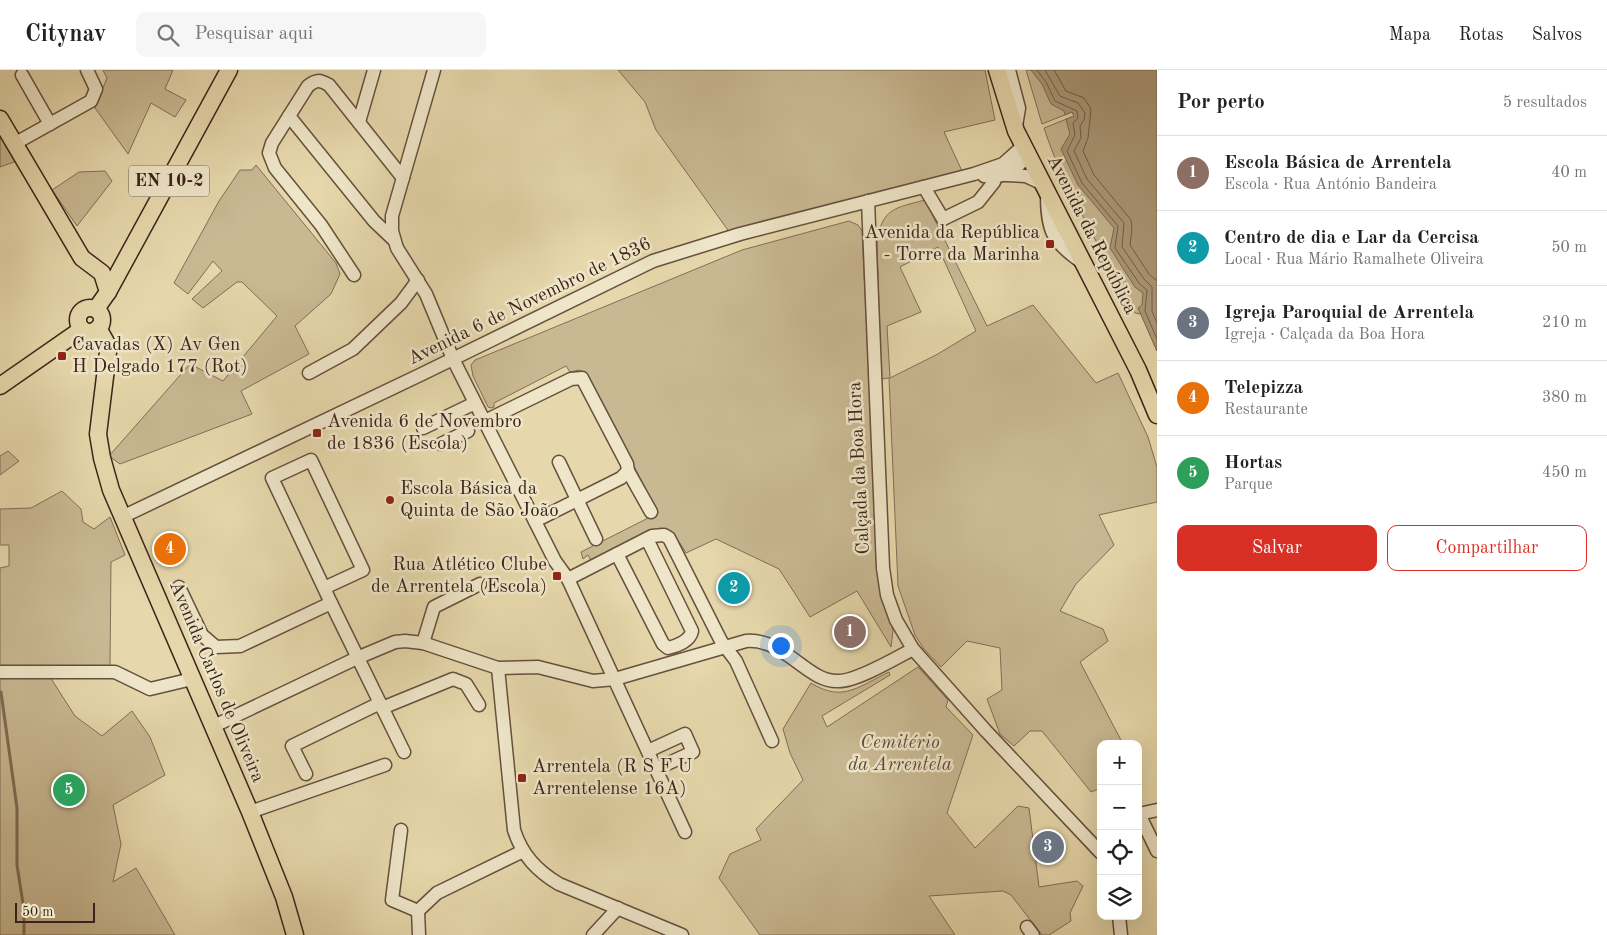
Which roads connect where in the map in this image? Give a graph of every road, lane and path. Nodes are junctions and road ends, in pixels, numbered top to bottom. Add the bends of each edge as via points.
1 (87, 70) edge
2 (229, 70) edge
3 (374, 70) edge
4 (434, 70) edge
5 (997, 70) edge
6 (1009, 70) edge
7 (22, 75) dead end
8 (289, 116) junction
9 (0, 119) edge
10 (359, 122) junction
11 (50, 124) junction
12 (1016, 131) junction
13 (14, 144) junction
14 (1025, 150) junction
15 (974, 174) junction
16 (1006, 175) junction
17 (992, 177) junction
18 (403, 178) junction
19 (924, 187) junction
20 (1044, 188) junction
21 (868, 201) junction
22 (394, 240) junction
23 (354, 275) dead end
24 (418, 280) junction
25 (108, 292) junction
26 (90, 329) junction
27 (453, 359) junction
28 (309, 373) dead end
29 (0, 386) edge
30 (475, 403) junction
31 (1157, 415) edge
32 (440, 420) junction
33 (485, 422) junction
34 (423, 428) dead end
35 (468, 431) dead end
36 (559, 462) dead end
37 (628, 470) junction
38 (578, 500) junction
39 (651, 512) dead end
40 (122, 517) junction
41 (535, 522) junction
42 (596, 538) dead end
43 (647, 539) junction
44 (617, 554) junction
45 (568, 579) junction
46 (480, 584) dead end
47 (180, 587) dead end
48 (324, 588) junction
49 (331, 603) junction
50 (423, 643) junction
51 (724, 646) junction
52 (913, 649) junction
53 (357, 658) junction
54 (498, 668) junction
55 (0, 672) edge
56 (192, 679) junction
57 (616, 679) junction
58 (381, 706) junction
59 (478, 706) dead end
60 (214, 726) junction
61 (772, 741) dead end
62 (648, 751) junction
63 (404, 752) dead end
64 (385, 765) dead end
65 (656, 769) junction
66 (306, 774) dead end
67 (1157, 810) edge
68 (250, 812) junction
69 (1142, 813) edge
70 (1142, 820) edge
71 (400, 830) dead end
72 (686, 832) dead end
73 (1097, 849) edge
74 (523, 851) junction
75 (1157, 851) edge
76 (618, 908) junction
77 (418, 911) junction
78 (1120, 920) edge
79 (295, 935) edge
80 (420, 935) edge
81 (593, 935) edge
82 (682, 935) edge
83 (1121, 935) edge

1 - 11 street via 96,89 91,101
2 - 25 main road, EN 10-2
3 - 10 street
4 - 18 street
5 - 12 main road, Avenida da República
6 - 12 street via 1019,108
7 - 11 street
8 - 10 street via 308,86 316,80 329,85
8 - 22 street via 374,221
8 - 23 street via 272,143 271,160 321,225
9 - 13 main road
10 - 18 street
11 - 13 street
12 - 14 main road, Avenida da República
13 - 25 main road via 82,258 102,273
14 - 15 street, Avenida 6 de Novembro de 1836 via 1003,164
14 - 16 street via 1020,164
14 - 20 main road, Avenida da República
15 - 17 street, Avenida 6 de Novembro de 1836
15 - 19 street, Avenida 6 de Novembro de 1836
16 - 17 street, Avenida 6 de Novembro de 1836
16 - 20 street, Avenida 6 de Novembro de 1836 via 1026,176
17 - 19 street via 994,182 978,202 943,219
18 - 22 street via 392,216
19 - 21 street, Avenida 6 de Novembro de 1836
20 - 31 main road, Avenida da República via 1138,370
21 - 27 street, Avenida 6 de Novembro de 1836 via 740,234 653,261
21 - 52 street, Calçada da Boa Hora via 884,581 896,620
22 - 24 street
24 - 27 street
24 - 28 street via 401,303 353,349
25 - 26 main road, EN 10-2 via 96,309 102,318
26 - 29 main road
26 - 40 main road, Avenida Carlos de Oliveira via 108,344 98,434 102,458
27 - 30 street
27 - 40 street, Avenida 6 de Novembro de 1836
30 - 32 street
30 - 33 street
32 - 34 street
32 - 35 street via 445,442
33 - 37 street via 571,379 582,378
33 - 41 street
36 - 38 street
37 - 38 street via 621,478
37 - 39 street
38 - 41 street
38 - 42 street
40 - 56 main road, Avenida Carlos de Oliveira
41 - 45 street
43 - 44 street
43 - 44 street via 692,631 688,639 668,648 663,644
43 - 51 street via 664,535 672,542
44 - 45 street
45 - 57 street
46 - 50 street via 434,607
47 - 49 street via 202,635 216,647 240,646
48 - 48 street via 272,478 311,460 363,570
48 - 49 street
49 - 53 street
50 - 53 street via 395,642
50 - 54 street
51 - 52 street via 746,640 769,642 819,676 838,682
51 - 57 street
51 - 61 street via 736,661
52 - 73 street, Calçada da Boa Hora
53 - 58 street
53 - 60 street
54 - 57 street via 538,666 593,681
54 - 74 street via 514,830
55 - 56 street via 115,672 150,689
56 - 60 main road, Avenida Carlos de Oliveira
57 - 62 street
58 - 59 street via 453,679 471,689
58 - 63 street
58 - 66 street via 292,746
60 - 68 main road, Avenida Carlos de Oliveira
62 - 65 street
62 - 65 street via 685,734 693,752
64 - 68 street
65 - 72 street
67 - 69 street
68 - 79 main road, Avenida Carlos de Oliveira via 284,897
70 - 75 street
71 - 77 street via 392,900
74 - 76 street via 546,876
74 - 77 street via 437,893
76 - 81 street
76 - 82 street
77 - 80 street
78 - 83 street

